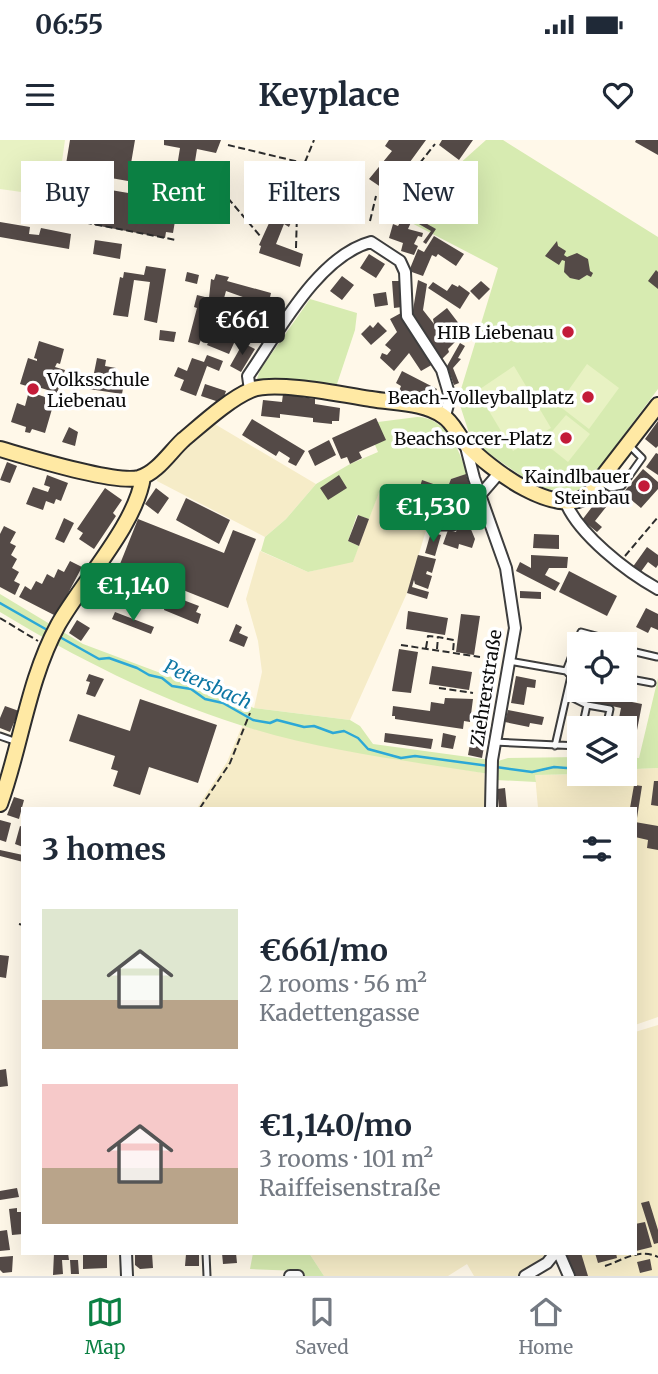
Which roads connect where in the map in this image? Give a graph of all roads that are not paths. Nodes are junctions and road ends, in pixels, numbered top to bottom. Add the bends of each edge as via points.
1 (250, 390) junction
2 (658, 405) edge
3 (445, 416) junction
4 (465, 443) junction
5 (627, 444) junction
6 (0, 449) edge
7 (500, 472) junction
8 (143, 477) junction
9 (599, 481) junction
10 (481, 494) junction
11 (565, 501) junction
12 (488, 517) junction
13 (441, 527) dead end
14 (658, 589) edge
15 (637, 652) edge
16 (657, 657) edge
17 (509, 661) junction
18 (567, 673) edge
19 (637, 680) edge
20 (652, 683) dead end
21 (567, 695) edge
22 (581, 702) edge
23 (587, 705) junction
24 (585, 716) edge
25 (609, 716) edge
26 (0, 736) edge
27 (494, 741) junction
28 (18, 742) junction
29 (555, 746) junction
30 (567, 746) edge
31 (0, 804) edge
32 (491, 807) edge
33 (126, 1255) edge
34 (206, 1255) edge
35 (555, 1255) edge
36 (558, 1255) edge
37 (127, 1276) edge
38 (207, 1276) edge
39 (290, 1276) edge
40 (298, 1276) edge
41 (525, 1276) edge
42 (569, 1276) edge

1 - 3 main road via 265,386 307,390 426,407
1 - 3 street via 248,376 317,279 336,260 371,242 400,261 405,272 407,316 442,370 450,397
1 - 8 main road
2 - 5 main road
3 - 4 main road
4 - 7 main road
4 - 10 street, Ziehrerstraße
5 - 9 main road
5 - 9 lane via 642,458 622,486 611,488
6 - 8 main road via 122,478
7 - 10 street
7 - 11 main road via 540,497
8 - 28 main road via 127,520 58,626
9 - 11 main road via 585,497
10 - 12 street, Ziehrerstraße
11 - 14 street via 576,522
12 - 13 lane
12 - 17 street, Ziehrerstraße via 506,568 512,607 515,628
15 - 16 lane
17 - 18 lane
17 - 27 street, Ziehrerstraße
19 - 20 lane
21 - 29 lane
22 - 23 lane
23 - 24 lane
23 - 25 lane via 610,709
26 - 28 lane
27 - 29 lane
27 - 32 street, Ziehrerstraße
28 - 31 main road
29 - 30 lane
33 - 37 street
34 - 38 lane
35 - 41 street
36 - 42 street
39 - 40 street

